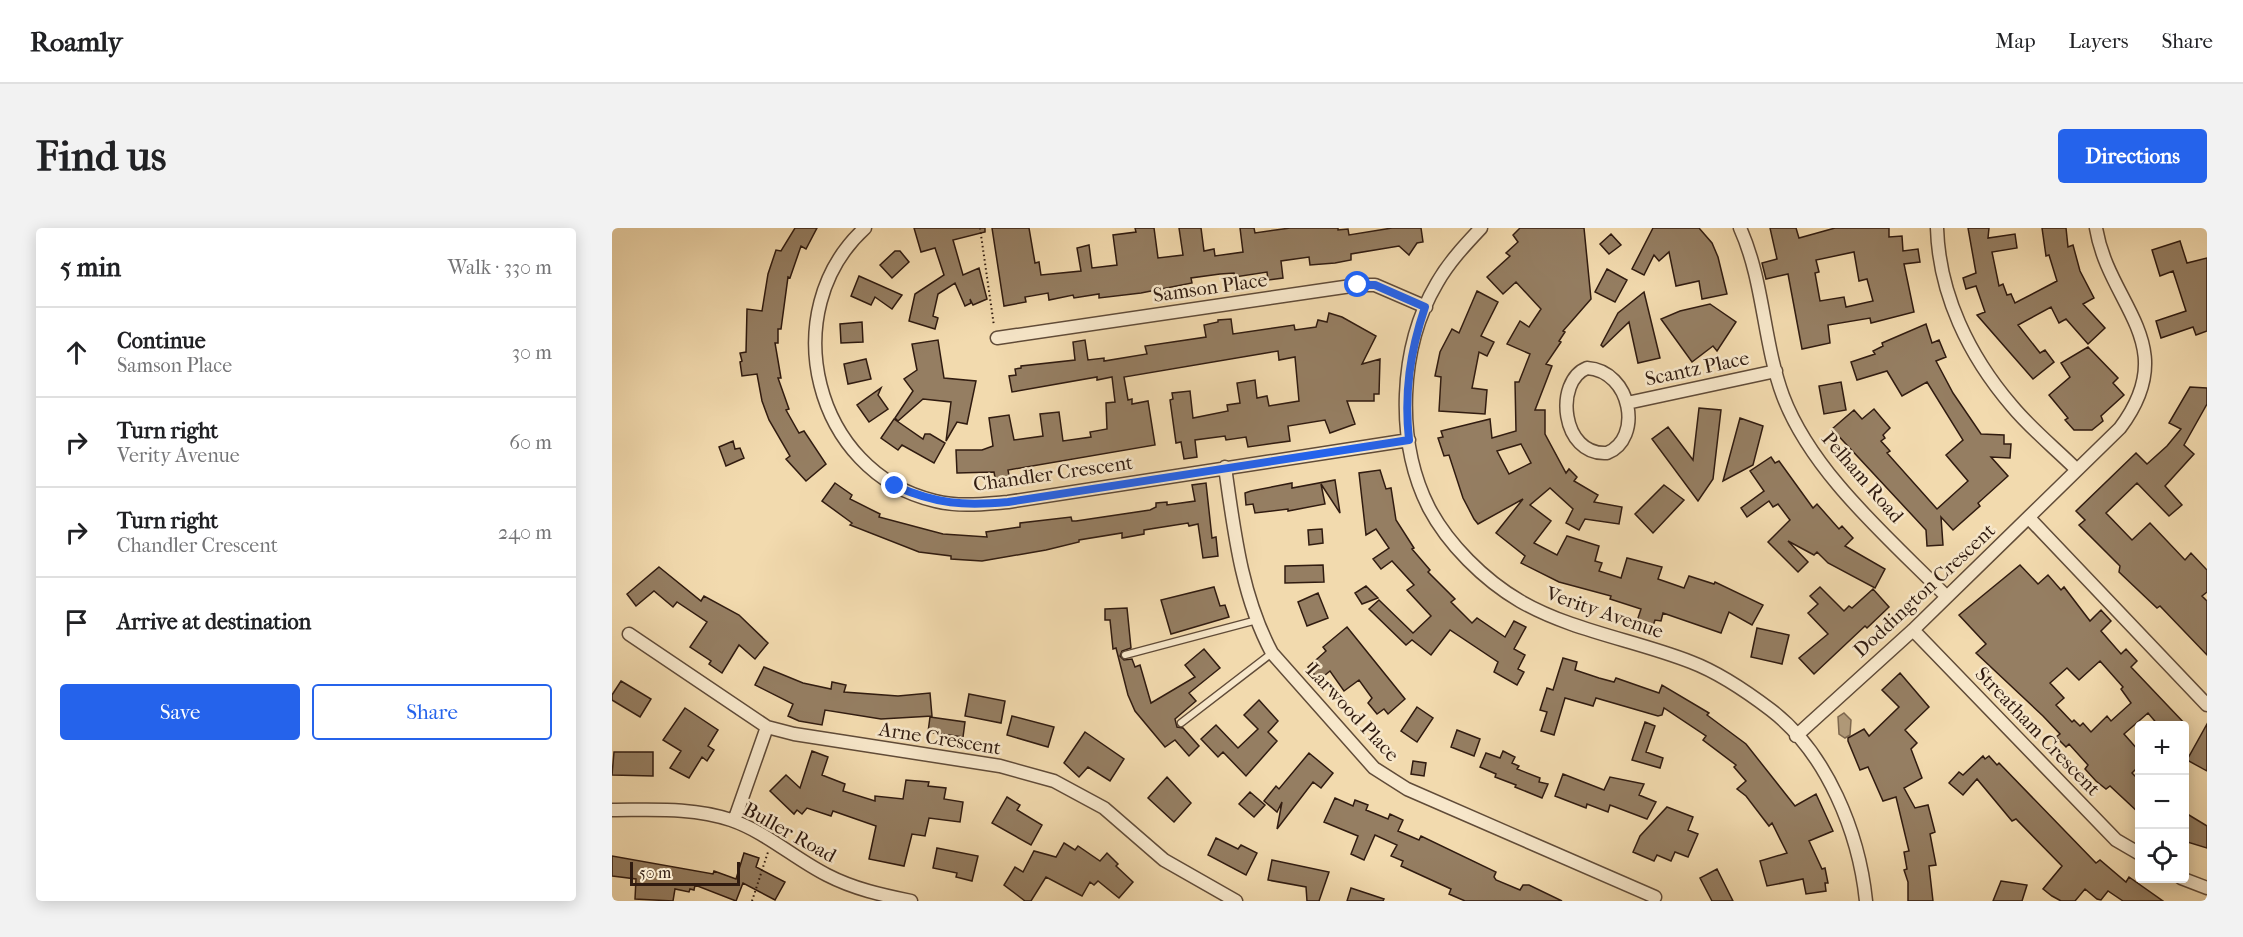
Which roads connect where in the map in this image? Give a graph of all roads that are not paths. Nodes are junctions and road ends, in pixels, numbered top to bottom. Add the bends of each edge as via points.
1 (865, 228) edge
2 (1481, 228) edge
3 (1740, 228) edge
4 (1937, 228) edge
5 (2096, 228) edge
6 (1425, 307) junction
7 (997, 338) road end
8 (1776, 371) junction
9 (1627, 403) junction
10 (1409, 440) junction
11 (1225, 467) junction
12 (2078, 470) junction
13 (2029, 518) junction
14 (1946, 596) junction
15 (1257, 620) junction
16 (1913, 630) junction
17 (629, 634) dead end
18 (1272, 653) junction
19 (1125, 656) dead end
20 (2207, 705) edge
21 (1181, 723) dead end
22 (767, 727) junction
23 (1796, 736) junction
24 (612, 810) edge
25 (734, 821) junction
26 (2135, 852) edge
27 (2189, 882) edge
28 (2207, 888) edge
29 (1655, 897) dead end
30 (911, 901) edge
31 (1236, 901) edge
32 (1866, 901) edge

1 - 11 street, Chandler Crescent via 844,252 822,296 814,330 815,366 829,413 842,437 857,455 895,486 934,501 975,505
2 - 6 street, Verity Avenue via 1447,268
3 - 8 street, Pelham Road
4 - 12 street via 1946,288 1960,329 2012,407
5 - 12 street, Doddington Crescent via 2109,268 2144,345 2145,371 2132,412
6 - 7 street, Samson Place via 1375,285 1358,285
6 - 10 street, Verity Avenue via 1408,366
8 - 9 street, Scantz Place
8 - 14 street, Pelham Road via 1794,420 1819,459
9 - 9 street, Scantz Place via 1625,434 1612,451 1593,452 1576,441 1567,398 1572,379 1580,371 1606,371 1622,389
10 - 11 street, Chandler Crescent
10 - 23 street, Verity Avenue via 1430,508 1484,575 1519,600 1559,620 1692,662 1726,679 1773,711
11 - 15 street, Larwood Place via 1235,540
12 - 13 street, Doddington Crescent
13 - 14 street, Doddington Crescent
13 - 20 street
14 - 16 street, Doddington Crescent
15 - 18 street, Larwood Place
15 - 19 lane
16 - 23 street, Doddington Crescent
16 - 26 street, Streatham Crescent via 2115,840
17 - 22 street, Arne Crescent
18 - 21 lane
18 - 29 street, Larwood Place via 1351,743 1390,780
22 - 25 street
22 - 31 street, Arne Crescent via 1000,766 1054,782 1104,808 1164,860
23 - 32 street, Verity Avenue via 1812,752 1843,807 1856,842
24 - 25 street, Buller Road via 679,810
25 - 30 street, Buller Road via 845,883
27 - 28 street

